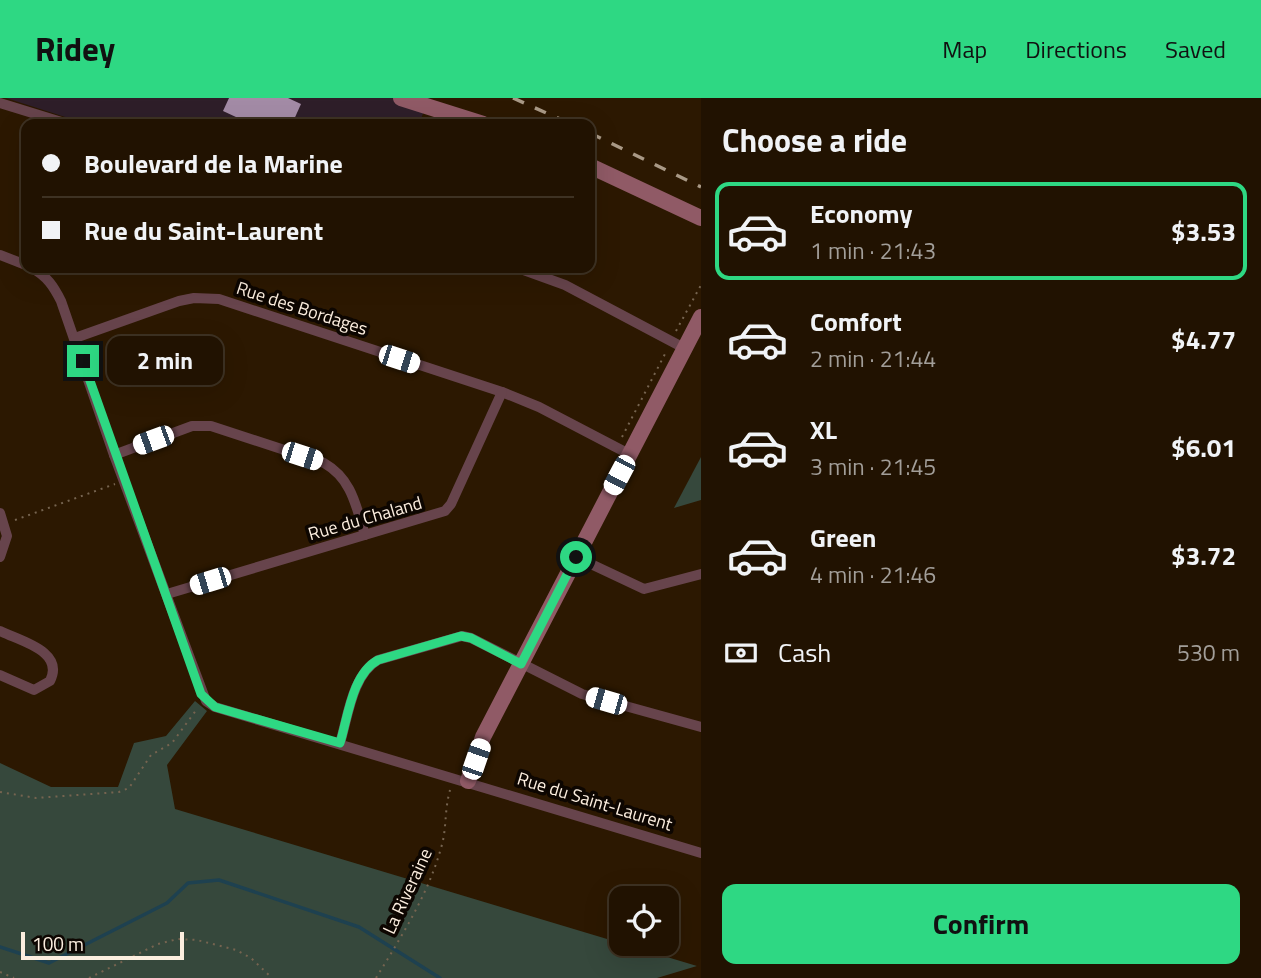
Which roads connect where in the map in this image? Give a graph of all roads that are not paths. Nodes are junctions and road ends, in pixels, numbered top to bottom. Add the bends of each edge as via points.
1 (401, 98) edge
2 (0, 103) edge
3 (52, 119) edge
4 (467, 119) edge
5 (595, 168) edge
6 (701, 218) edge
7 (0, 255) edge
8 (21, 263) edge
9 (42, 273) edge
10 (532, 273) edge
11 (701, 317) edge
12 (75, 338) junction
13 (677, 345) junction
14 (502, 392) junction
15 (623, 451) junction
16 (114, 455) junction
17 (2, 518) edge
18 (365, 535) junction
19 (0, 557) edge
20 (576, 557) junction
21 (701, 574) edge
22 (167, 594) junction
23 (0, 631) edge
24 (521, 664) junction
25 (0, 675) edge
26 (701, 727) edge
27 (340, 743) junction
28 (468, 781) junction
29 (701, 853) edge

1 - 4 street
2 - 3 street
5 - 6 street
7 - 8 street
9 - 12 street via 53,286
10 - 13 street via 565,285
11 - 13 street
12 - 14 street, Rue des Bordages via 179,301 208,298
12 - 16 street
13 - 15 street
14 - 15 street, Rue des Bordages
14 - 18 street, Rue du Chaland via 445,511
15 - 20 street
16 - 18 street via 192,426 211,426 335,470 352,491
16 - 22 street
17 - 19 street via 7,536
18 - 22 street, Rue du Chaland
20 - 21 street via 644,589
20 - 24 street
22 - 27 street, Rue du Saint-Laurent via 206,701
23 - 25 street via 44,652 54,668 50,681 34,690
24 - 26 street via 582,694
24 - 27 street via 461,636 378,660 359,679
24 - 28 street via 483,737
27 - 28 street, Rue du Saint-Laurent
28 - 29 street, Rue du Saint-Laurent

